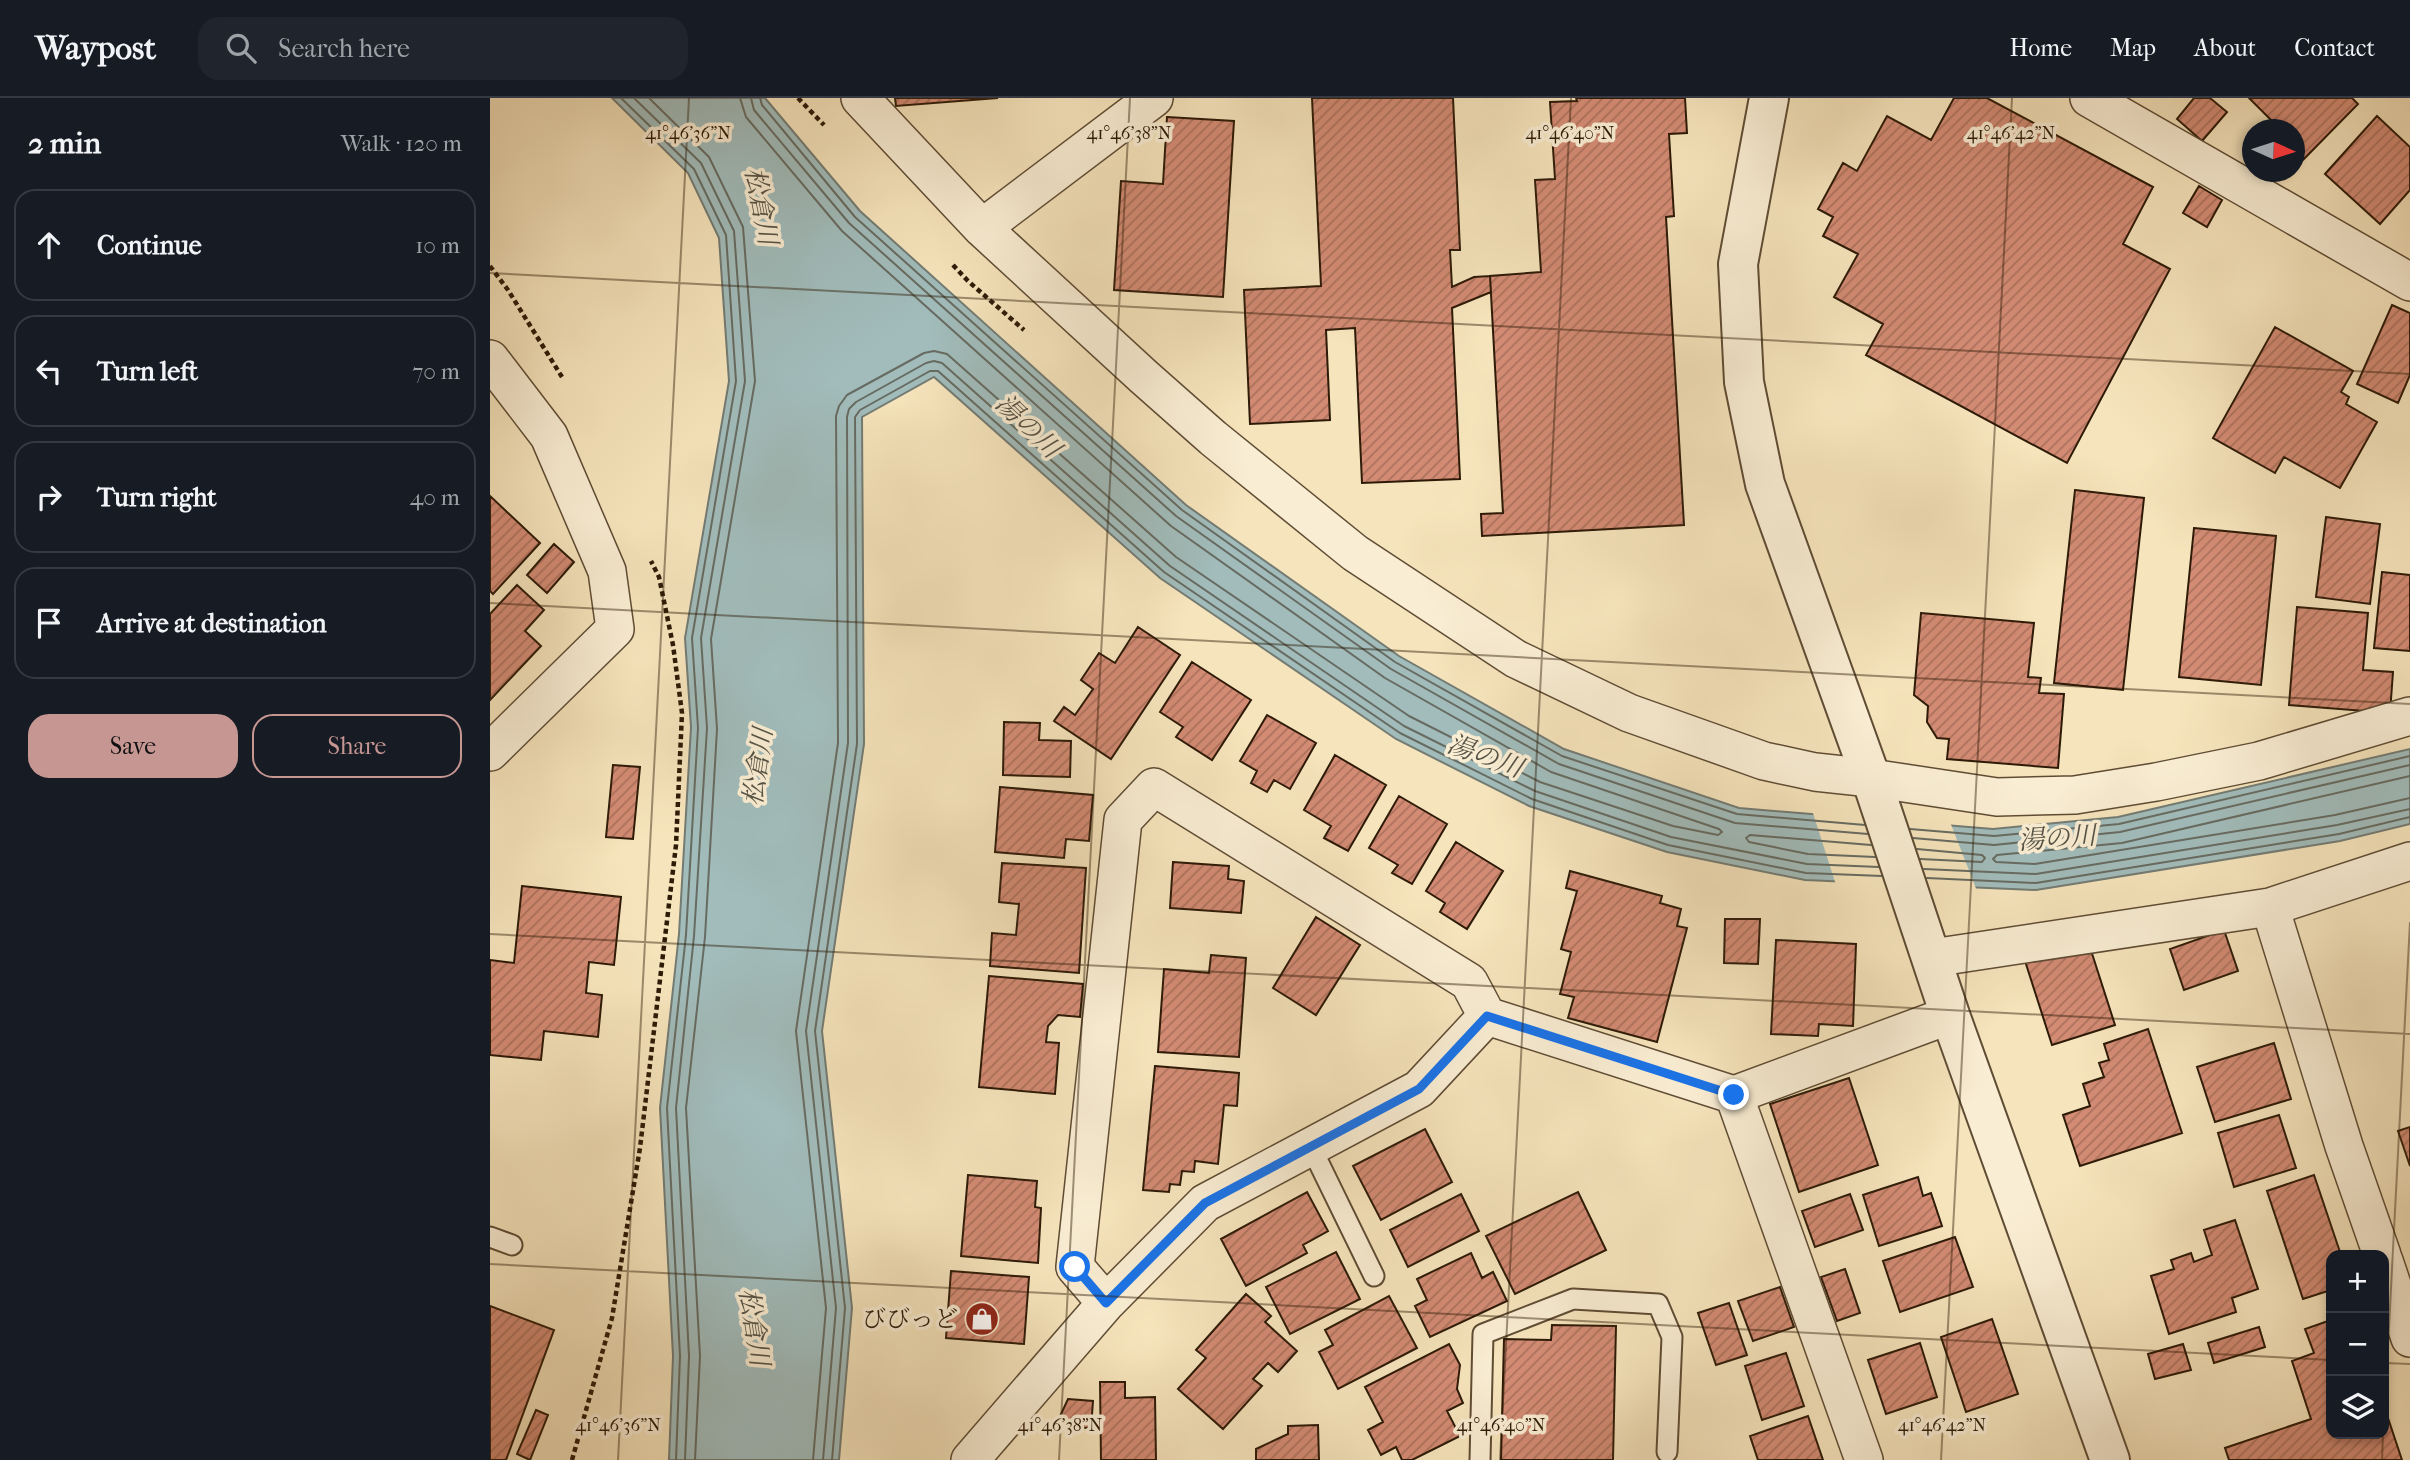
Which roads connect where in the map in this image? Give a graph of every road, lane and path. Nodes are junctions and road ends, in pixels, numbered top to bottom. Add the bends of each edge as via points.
1 (860, 98) edge
2 (1154, 98) edge
3 (1769, 98) edge
4 (2088, 98) edge
5 (982, 228) junction
6 (490, 266) edge
7 (2410, 282) edge
8 (490, 359) edge
9 (563, 378) dead end
10 (648, 553) dead end
11 (2410, 716) edge
12 (490, 752) edge
13 (1875, 792) junction
14 (2410, 861) edge
15 (2270, 907) junction
16 (1926, 941) junction
17 (1950, 1015) junction
18 (1487, 1016) junction
19 (1734, 1095) junction
20 (1311, 1147) junction
21 (490, 1237) edge
22 (512, 1245) dead end
23 (2380, 1250) edge
24 (1374, 1276) dead end
25 (2389, 1276) edge
26 (1106, 1303) junction
27 (2410, 1338) edge
28 (1667, 1451) dead end
29 (572, 1460) edge
30 (970, 1460) edge
31 (1480, 1460) edge
32 (1864, 1460) edge
33 (2110, 1460) edge

1 - 5 street
2 - 5 street
3 - 13 street via 1738,264 1744,382 1765,484
4 - 7 street
5 - 13 street via 1203,429 1355,553 1516,659 1629,713 1763,761
6 - 9 path
8 - 12 street via 549,436 607,571 615,629
10 - 29 path via 659,577 682,713 676,845 640,1148 612,1318
11 - 13 street via 2259,761 2075,796
13 - 16 street
14 - 15 street
15 - 16 street
15 - 23 street
16 - 17 street
17 - 19 street
17 - 33 street
18 - 19 street
18 - 20 street via 1419,1089
18 - 26 street via 1469,982 1154,787 1123,820 1075,1267
19 - 32 street
20 - 24 lane
20 - 26 street via 1205,1203
21 - 22 lane
25 - 27 street
26 - 30 street
28 - 31 lane via 1672,1337 1658,1304 1573,1299 1483,1334

